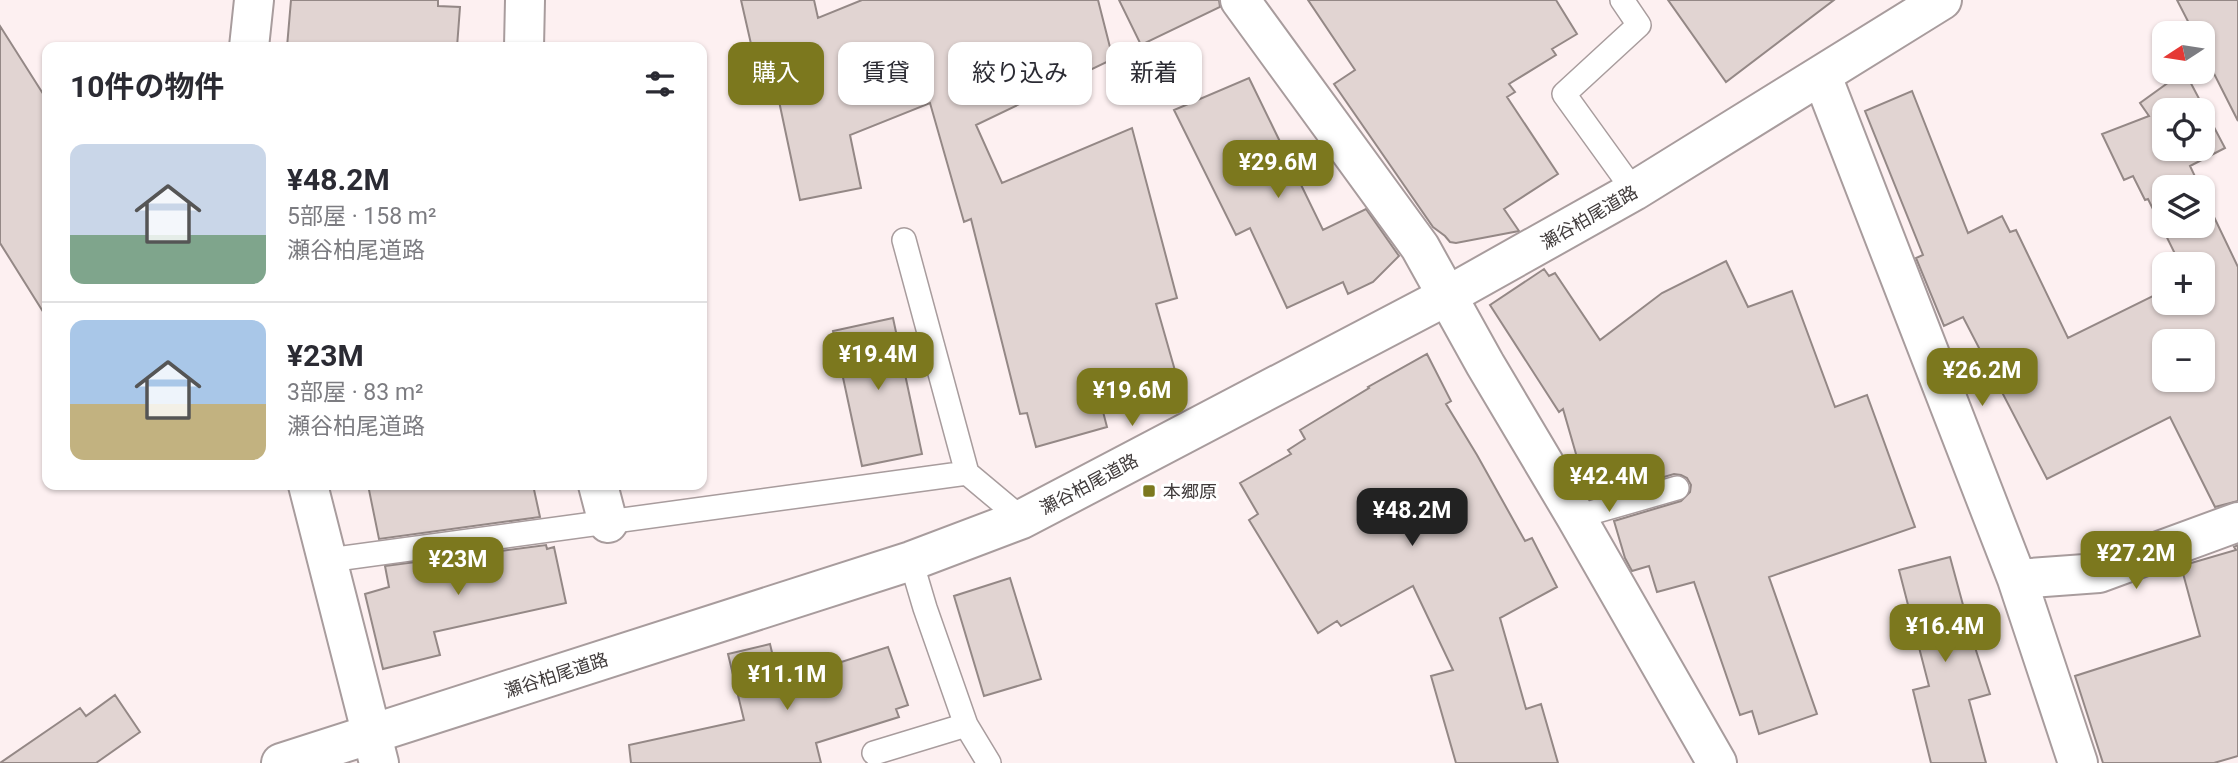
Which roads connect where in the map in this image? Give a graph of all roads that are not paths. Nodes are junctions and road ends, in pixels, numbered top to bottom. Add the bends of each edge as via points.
1 (254, 0) edge
2 (525, 0) edge
3 (1240, 0) edge
4 (1622, 0) edge
5 (1942, 0) edge
6 (250, 42) edge
7 (524, 42) edge
8 (1822, 76) junction
9 (1634, 191) junction
10 (904, 240) dead end
11 (1447, 296) junction
12 (967, 473) junction
13 (1677, 488) dead end
14 (309, 490) edge
15 (599, 490) edge
16 (1576, 517) junction
17 (1023, 519) junction
18 (2238, 522) edge
19 (608, 523) junction
20 (329, 560) junction
21 (911, 561) junction
22 (2017, 579) junction
23 (966, 725) junction
24 (375, 748) edge
25 (874, 753) dead end
26 (281, 763) edge
27 (989, 763) edge
28 (1717, 763) edge
29 (2078, 763) edge

1 - 6 street
2 - 7 street
3 - 11 street via 1420,247
4 - 9 lane via 1639,25 1564,94
5 - 8 street, 瀬谷柏尾道路
8 - 9 street, 瀬谷柏尾道路
8 - 22 street
9 - 11 street, 瀬谷柏尾道路
10 - 12 lane
11 - 16 street
11 - 17 street, 瀬谷柏尾道路
12 - 17 lane
12 - 19 lane
13 - 16 lane
14 - 20 street
15 - 19 street
16 - 28 street
17 - 21 street, 瀬谷柏尾道路
18 - 22 street via 2099,573
19 - 20 lane
20 - 24 street
21 - 23 lane
21 - 24 street, 瀬谷柏尾道路
22 - 29 street
23 - 25 lane
23 - 27 lane
24 - 26 street, 瀬谷柏尾道路

